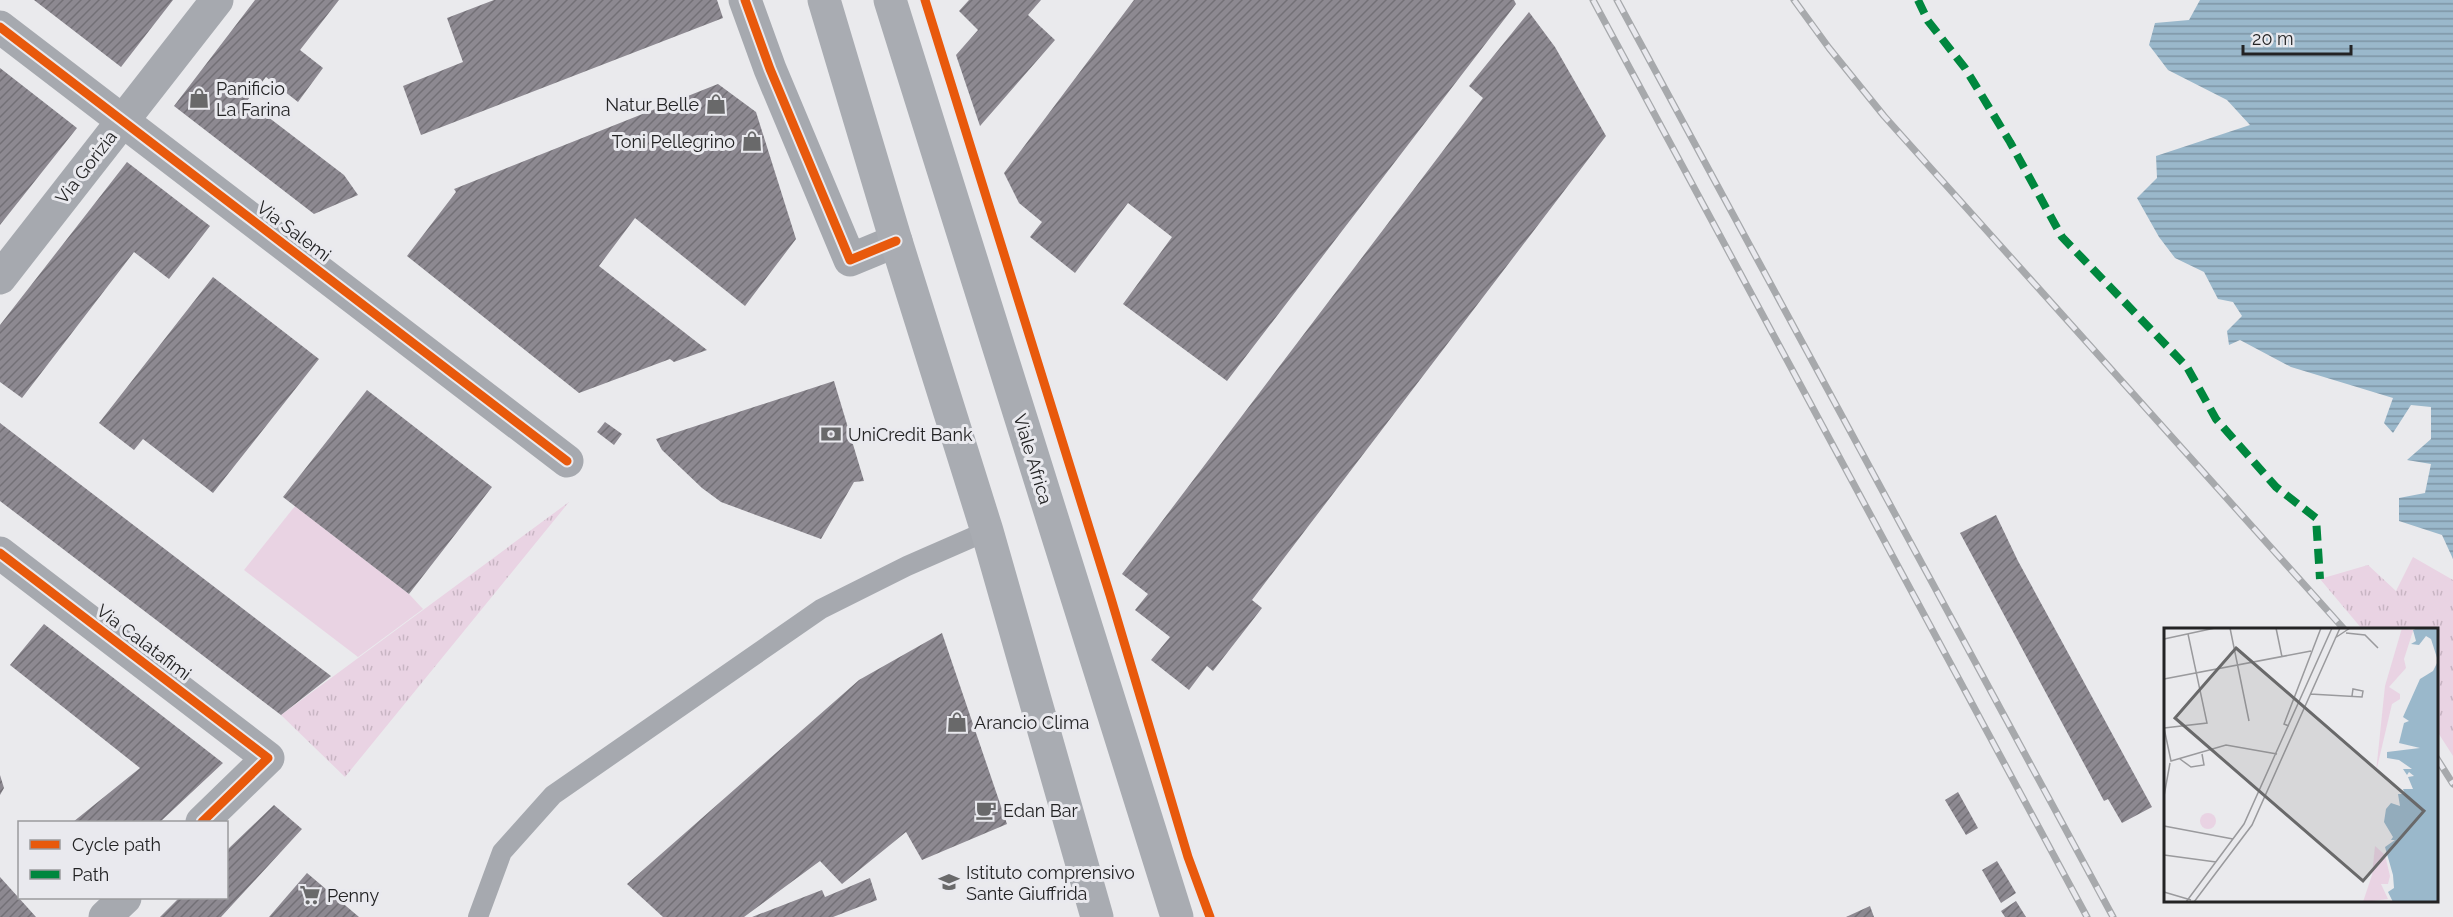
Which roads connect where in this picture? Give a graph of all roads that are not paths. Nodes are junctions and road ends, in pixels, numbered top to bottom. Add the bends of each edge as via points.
1 (217, 0) edge
2 (745, 0) edge
3 (824, 0) edge
4 (890, 0) edge
5 (0, 27) edge
6 (123, 121) junction
7 (896, 241) junction
8 (0, 278) edge
9 (567, 461) dead end
10 (987, 531) junction
11 (0, 553) edge
12 (203, 821) edge
13 (123, 899) edge
14 (105, 917) edge
15 (478, 917) edge
16 (1097, 917) edge
17 (1177, 917) edge

1 - 6 street, Via Gorizia
2 - 7 street via 850,260
3 - 7 main road
4 - 17 main road, Viale Africa
5 - 6 street, Via Salemi
6 - 8 street, Via Gorizia
6 - 9 street, Via Salemi
7 - 10 main road
10 - 15 lane via 821,609 553,795 502,852
10 - 16 main road
11 - 12 street, Via Calatafimi via 268,758
13 - 14 street

